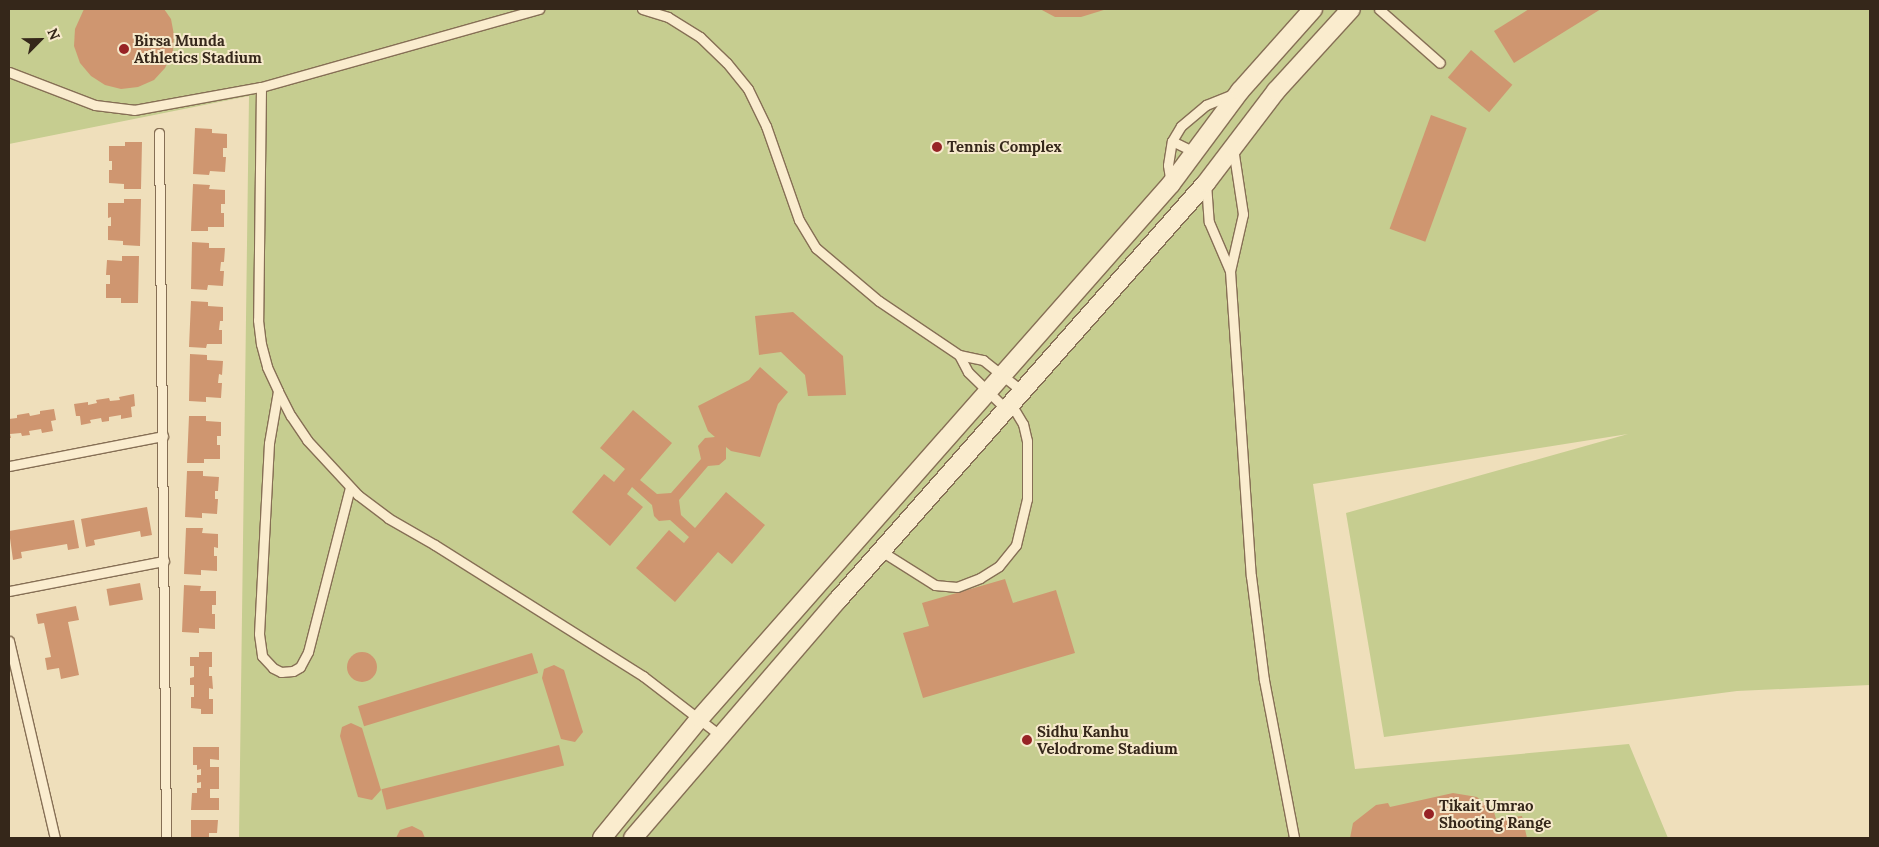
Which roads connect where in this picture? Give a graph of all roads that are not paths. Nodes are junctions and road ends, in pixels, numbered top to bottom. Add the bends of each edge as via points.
1 (539, 9) edge
2 (642, 9) edge
3 (1313, 9) edge
4 (1351, 9) edge
5 (1379, 9) edge
6 (1440, 63) dead end
7 (9, 72) edge
8 (261, 87) junction
9 (1240, 91) junction
10 (159, 132) dead end
11 (1172, 141) junction
12 (1233, 147) junction
13 (1195, 152) junction
14 (1206, 183) junction
15 (1171, 184) junction
16 (1230, 271) junction
17 (960, 355) junction
18 (1003, 376) junction
19 (278, 391) junction
20 (989, 392) junction
21 (1013, 401) junction
22 (163, 436) junction
23 (9, 466) edge
24 (350, 487) junction
25 (881, 551) junction
26 (164, 562) junction
27 (9, 590) edge
28 (9, 642) edge
29 (700, 718) junction
30 (721, 736) junction
31 (55, 838) edge
32 (166, 838) edge
33 (602, 838) edge
34 (633, 838) edge
35 (1294, 838) edge

1 - 8 lane
2 - 17 lane via 668,17 700,37 748,89 766,126 799,220 816,248 879,301
3 - 9 street
4 - 12 street via 1276,91
5 - 6 lane
7 - 8 lane via 95,105 134,110
8 - 19 lane via 258,320 267,367
9 - 11 lane via 1206,106 1181,126
9 - 13 street
10 - 22 lane
11 - 13 lane
11 - 15 lane via 1168,166
12 - 14 street
12 - 16 lane via 1244,214
13 - 15 street
14 - 16 lane via 1209,222
14 - 21 street
15 - 18 street
16 - 35 lane via 1252,576 1264,680
17 - 18 lane via 984,360
17 - 20 lane via 968,372
18 - 20 street
18 - 21 lane
19 - 24 lane via 290,416 308,440
19 - 24 lane via 269,443 259,634 262,656 272,668 281,672 300,667 308,652
20 - 21 lane
20 - 29 street
21 - 25 street
21 - 25 lane via 1027,441 1027,499 1016,545 999,566 957,587 935,585
22 - 23 lane
22 - 26 lane
24 - 29 lane via 388,518 642,676
25 - 30 street
26 - 27 lane
26 - 32 lane
28 - 31 lane
29 - 30 lane
29 - 33 street
30 - 34 street

